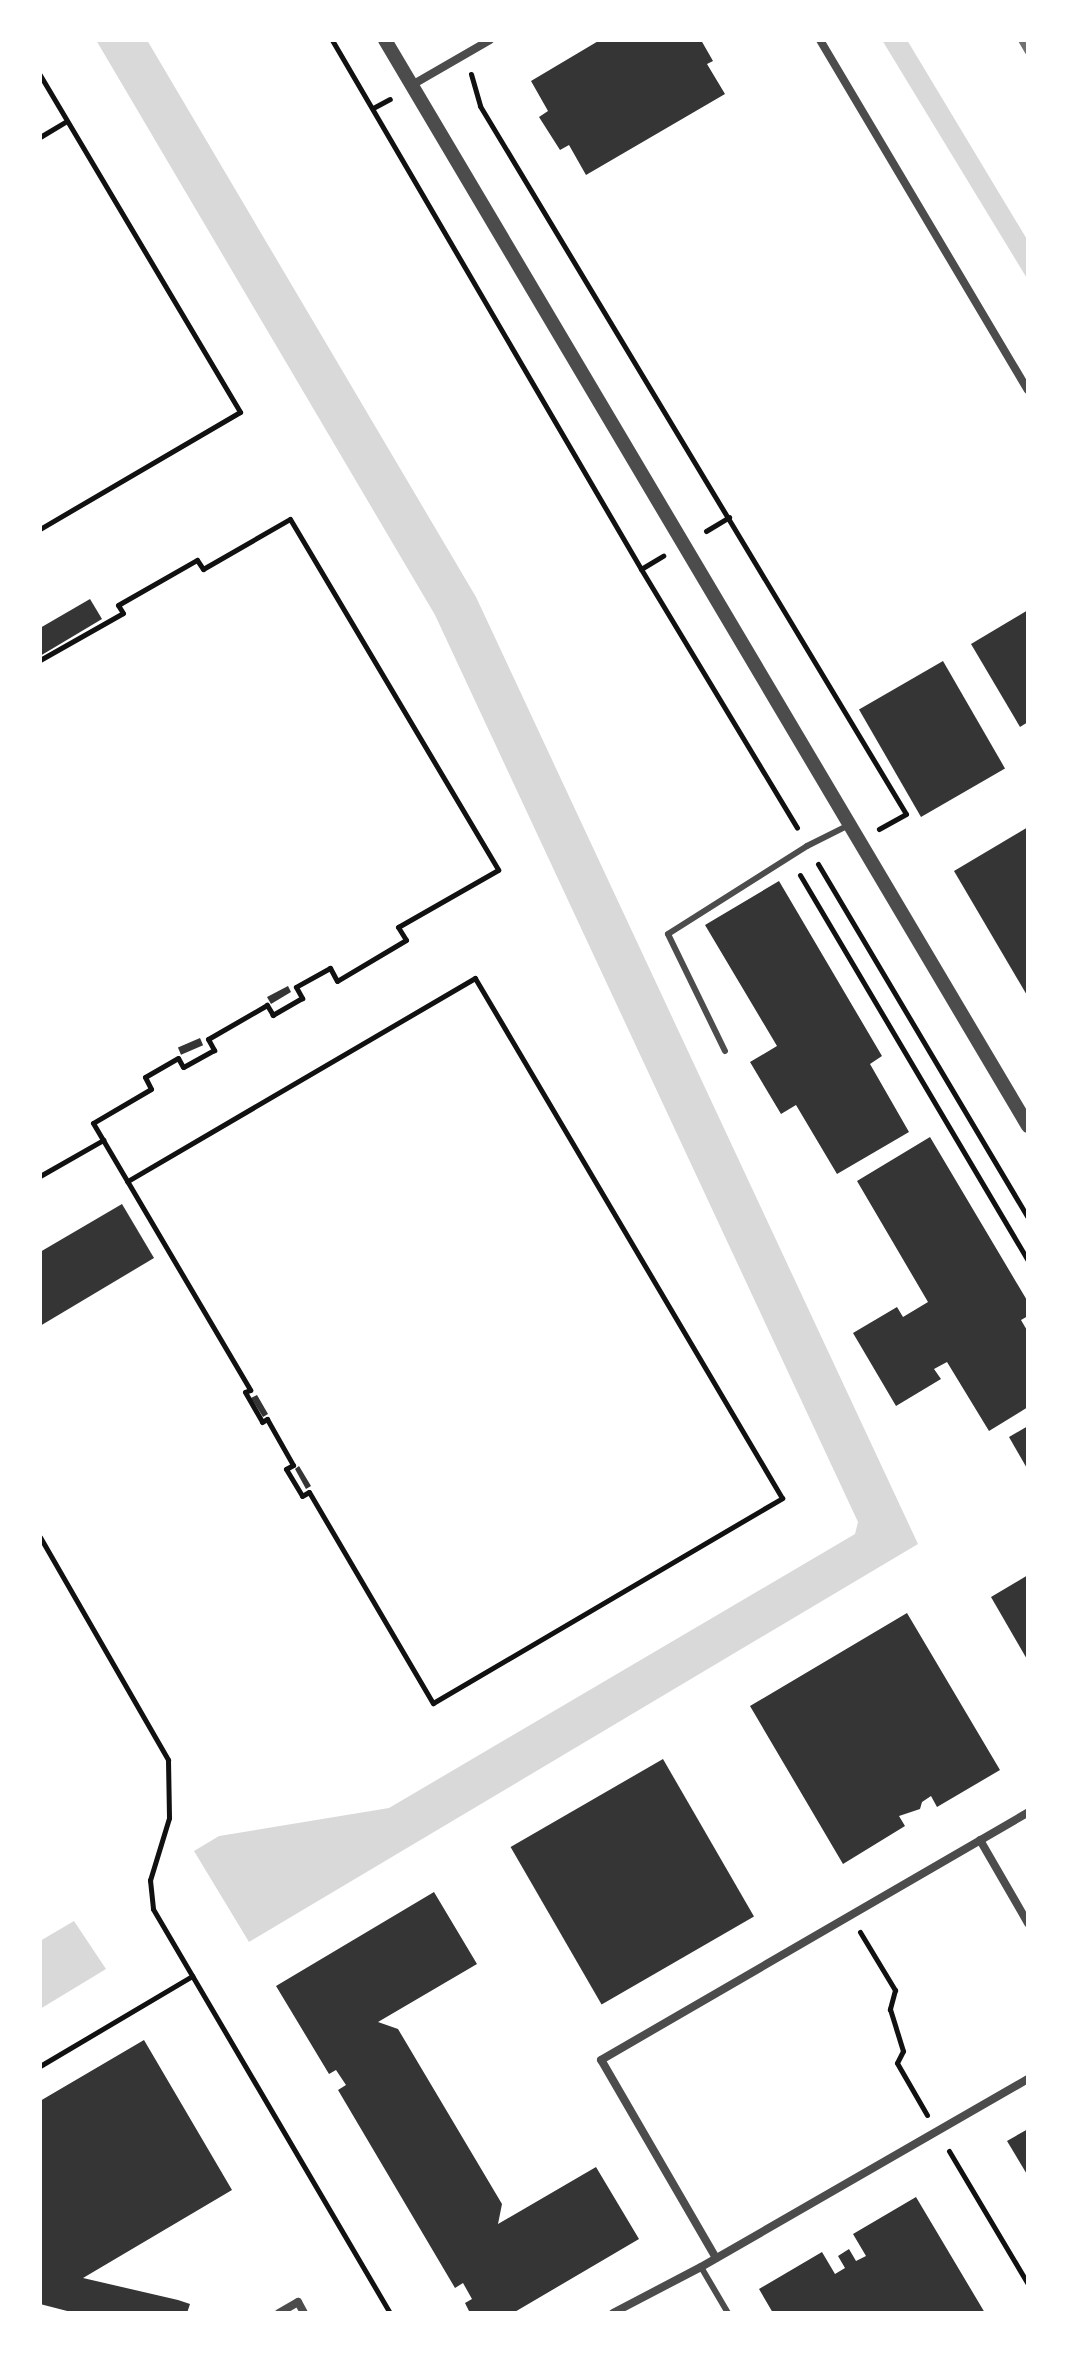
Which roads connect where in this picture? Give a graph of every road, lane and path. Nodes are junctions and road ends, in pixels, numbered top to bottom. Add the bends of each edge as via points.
1 (332, 40) edge
2 (385, 40) edge
3 (490, 40) edge
4 (820, 40) edge
5 (466, 54) junction
6 (40, 75) edge
7 (412, 85) junction
8 (67, 121) junction
9 (40, 137) edge
10 (1028, 390) edge
11 (40, 529) edge
12 (40, 660) edge
13 (849, 825) junction
14 (878, 830) dead end
15 (807, 846) junction
16 (789, 857) junction
17 (725, 1051) dead end
18 (1028, 1126) edge
19 (103, 1140) junction
20 (40, 1176) edge
21 (127, 1181) junction
22 (1028, 1218) edge
23 (1028, 1260) edge
24 (40, 1537) edge
25 (1028, 1812) edge
26 (980, 1840) junction
27 (850, 1914) junction
28 (1028, 1923) edge
29 (192, 1976) junction
30 (40, 2066) edge
31 (1028, 2079) edge
32 (937, 2131) junction
33 (716, 2258) junction
34 (701, 2267) junction
35 (1028, 2284) edge
36 (279, 2313) edge
37 (304, 2313) edge
38 (390, 2313) edge
39 (613, 2313) edge
40 (728, 2313) edge

1 - 15 path
2 - 7 street
3 - 5 street
4 - 10 street
5 - 7 street
5 - 14 path via 480,106 906,814
6 - 8 path
7 - 13 street
8 - 9 path
8 - 11 path via 240,412
12 - 19 path via 123,613 118,605 197,560 203,569 290,519 498,870 398,927 406,940 337,981 330,968 296,987 302,998 273,1015 267,1005 208,1039 214,1050 183,1067 178,1058 145,1077 151,1089 93,1123
13 - 15 lane
13 - 18 street
15 - 16 lane
15 - 22 path
16 - 17 lane via 668,934
16 - 23 path
19 - 20 path
19 - 21 path
21 - 21 path via 250,1390 245,1392 262,1422 267,1419 293,1465 286,1469 302,1496 309,1492 433,1703 782,1498 475,978
24 - 29 path via 168,1760 169,1818 150,1880 153,1909
25 - 26 street
26 - 27 street
26 - 28 street
27 - 32 path via 895,1990 890,2009 903,2051 897,2063
27 - 33 street via 601,2060
29 - 30 path
29 - 38 path
31 - 32 street
32 - 33 street
32 - 35 path
33 - 34 street
34 - 39 street
34 - 40 lane
36 - 37 street via 298,2302

